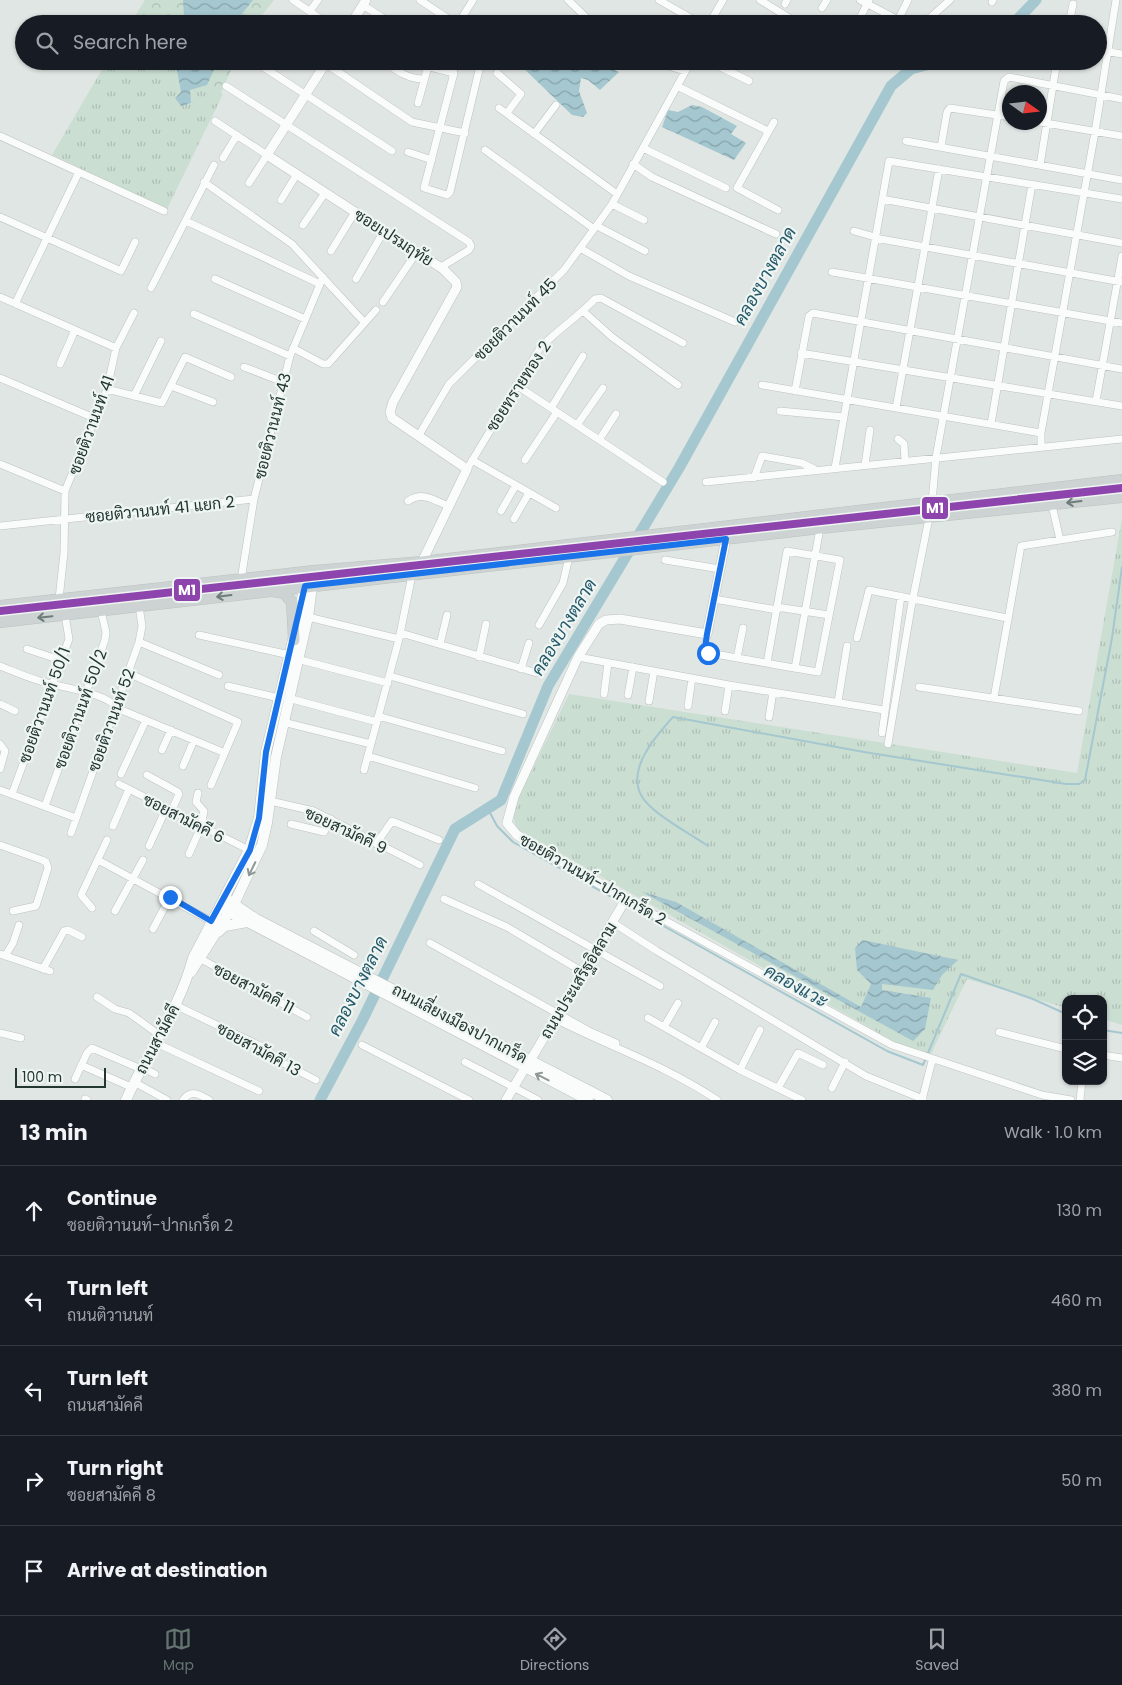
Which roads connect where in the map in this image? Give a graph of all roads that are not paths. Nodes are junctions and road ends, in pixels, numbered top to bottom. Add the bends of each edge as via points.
1 (293, 0) edge
2 (318, 0) edge
3 (420, 0) edge
4 (473, 0) edge
5 (568, 0) edge
6 (659, 0) edge
7 (723, 0) edge
8 (760, 0) edge
9 (827, 0) edge
10 (908, 0) edge
11 (950, 0) edge
12 (1116, 0) edge
13 (865, 1) edge
14 (365, 3) edge
15 (1073, 4) dead end
16 (822, 8) dead end
17 (310, 11) junction
18 (316, 15) edge
19 (357, 15) edge
20 (380, 15) edge
21 (444, 15) edge
22 (464, 15) edge
23 (584, 15) edge
24 (686, 15) edge
25 (715, 15) edge
26 (784, 15) edge
27 (861, 15) edge
28 (886, 15) edge
29 (900, 15) edge
30 (933, 15) edge
31 (1071, 15) edge
32 (1113, 17) junction
33 (1122, 19) edge
34 (1108, 52) junction
35 (1122, 54) edge
36 (1107, 58) edge
37 (268, 70) edge
38 (320, 70) edge
39 (337, 70) edge
40 (396, 70) edge
41 (428, 70) edge
42 (440, 70) edge
43 (479, 70) edge
44 (682, 70) edge
45 (726, 70) edge
46 (1056, 70) edge
47 (1105, 70) edge
48 (685, 71) joint
49 (497, 73) dead end
50 (424, 79) junction
51 (749, 81) dead end
52 (1053, 85) junction
53 (226, 86) dead end
54 (677, 86) junction
55 (306, 94) junction
56 (1101, 95) junction
57 (1122, 99) edge
58 (418, 103) dead end
59 (556, 106) dead end
60 (499, 108) dead end
61 (1047, 108) edge
62 (507, 113) junction
63 (998, 115) junction
64 (1002, 116) edge
65 (215, 121) dead end
66 (774, 122) dead end
67 (1047, 124) edge
68 (286, 125) junction
69 (441, 127) junction
70 (1042, 130) edge
71 (768, 131) junction
72 (1095, 132) junction
73 (465, 134) junction
74 (534, 134) junction
75 (237, 135) junction
76 (0, 136) edge
77 (1122, 136) edge
78 (906, 141) dead end
79 (941, 147) junction
80 (643, 148) junction
81 (485, 150) dead end
82 (392, 151) dead end
83 (408, 152) dead end
84 (267, 154) junction
85 (991, 156) junction
86 (223, 158) dead end
87 (432, 160) junction
88 (633, 164) junction
89 (214, 165) dead end
90 (1040, 165) junction
91 (939, 169) junction
92 (79, 172) junction
93 (297, 174) junction
94 (1086, 174) junction
95 (987, 177) junction
96 (1122, 180) edge
97 (204, 182) junction
98 (249, 183) dead end
99 (1032, 184) junction
100 (726, 188) dead end
101 (325, 193) junction
102 (1083, 193) junction
103 (617, 194) junction
104 (882, 199) junction
105 (1122, 199) edge
106 (281, 200) dead end
107 (612, 204) junction
108 (932, 208) junction
109 (778, 210) dead end
110 (164, 211) dead end
111 (355, 212) junction
112 (0, 217) edge
113 (980, 217) junction
114 (644, 220) dead end
115 (186, 221) junction
116 (303, 225) dead end
117 (1026, 225) junction
118 (595, 227) junction
119 (384, 231) junction
120 (854, 232) dead end
121 (776, 234) dead end
122 (1076, 234) junction
123 (47, 238) junction
124 (875, 238) junction
125 (135, 242) dead end
126 (1122, 243) edge
127 (925, 247) junction
128 (580, 248) junction
129 (331, 251) dead end
130 (645, 251) dead end
131 (416, 252) junction
132 (973, 256) junction
133 (1122, 256) edge
134 (1019, 264) junction
135 (441, 267) junction
136 (832, 272) dead end
137 (1069, 273) junction
138 (215, 279) dead end
139 (356, 279) dead end
140 (868, 279) junction
141 (321, 281) junction
142 (1120, 282) edge
143 (918, 287) junction
144 (151, 288) dead end
145 (0, 296) edge
146 (966, 296) junction
147 (383, 302) dead end
148 (15, 304) junction
149 (1012, 304) junction
150 (376, 310) dead end
151 (583, 311) junction
152 (134, 313) dead end
153 (1062, 313) junction
154 (194, 314) dead end
155 (305, 319) junction
156 (1110, 321) junction
157 (364, 322) junction
158 (735, 322) dead end
159 (862, 322) junction
160 (1122, 324) edge
161 (75, 330) junction
162 (911, 330) junction
163 (959, 339) junction
164 (161, 341) dead end
165 (683, 343) dead end
166 (1005, 347) junction
167 (116, 348) junction
168 (293, 348) junction
169 (801, 353) junction
170 (290, 356) junction
171 (583, 356) dead end
172 (1055, 356) junction
173 (854, 362) junction
174 (60, 364) dead end
175 (1103, 365) junction
176 (244, 367) dead end
177 (1122, 369) edge
178 (902, 370) junction
179 (231, 377) dead end
180 (0, 378) edge
181 (951, 378) junction
182 (283, 382) junction
183 (516, 385) junction
184 (678, 385) dead end
185 (762, 385) dead end
186 (997, 385) junction
187 (171, 386) junction
188 (603, 388) dead end
189 (107, 389) junction
190 (794, 391) junction
191 (1048, 393) junction
192 (134, 396) junction
193 (848, 400) junction
194 (1096, 401) junction
195 (213, 402) dead end
196 (1122, 406) edge
197 (896, 408) junction
198 (554, 410) junction
199 (780, 411) dead end
200 (616, 414) dead end
201 (944, 416) junction
202 (844, 417) junction
203 (94, 418) junction
204 (991, 424) junction
205 (577, 426) junction
206 (870, 430) dead end
207 (1041, 433) junction
208 (419, 435) junction
209 (898, 439) dead end
210 (1122, 439) edge
211 (599, 440) junction
212 (1041, 447) junction
213 (936, 457) junction
214 (472, 460) junction
215 (525, 460) dead end
216 (906, 461) junction
217 (0, 464) edge
218 (864, 465) junction
219 (835, 468) junction
220 (467, 469) junction
221 (814, 469) junction
222 (754, 478) junction
223 (1122, 480) edge
224 (663, 482) dead end
225 (706, 482) dead end
226 (516, 485) junction
227 (66, 491) junction
228 (529, 493) junction
229 (1122, 497) edge
230 (254, 499) junction
231 (408, 501) dead end
232 (932, 502) junction
233 (1052, 505) junction
234 (448, 506) junction
235 (556, 508) dead end
236 (501, 511) dead end
237 (514, 518) dead end
238 (929, 518) junction
239 (66, 519) junction
240 (0, 526) edge
241 (820, 528) junction
242 (1112, 532) dead end
243 (726, 539) junction
244 (1060, 540) junction
245 (815, 556) junction
246 (569, 557) junction
247 (665, 560) dead end
248 (422, 562) junction
249 (720, 569) junction
250 (311, 571) junction
251 (412, 575) junction
252 (241, 580) junction
253 (309, 586) junction
254 (272, 590) junction
255 (901, 596) junction
256 (58, 599) junction
257 (714, 599) junction
258 (913, 599) junction
259 (307, 600) junction
260 (0, 606) edge
261 (139, 606) junction
262 (777, 609) junction
263 (101, 611) junction
264 (805, 611) junction
265 (65, 615) junction
266 (447, 615) dead end
267 (829, 615) junction
268 (308, 617) junction
269 (1007, 618) junction
270 (0, 622) edge
271 (486, 624) dead end
272 (539, 626) dead end
273 (743, 628) dead end
274 (199, 634) dead end
275 (707, 634) junction
276 (400, 636) junction
277 (857, 638) dead end
278 (294, 640) junction
279 (139, 642) junction
280 (440, 644) junction
281 (529, 644) dead end
282 (847, 646) dead end
283 (27, 648) dead end
284 (294, 657) junction
285 (479, 657) junction
286 (578, 657) junction
287 (737, 658) junction
288 (60, 660) junction
289 (608, 663) junction
290 (767, 663) junction
291 (0, 666) edge
292 (633, 667) junction
293 (795, 668) junction
294 (521, 669) junction
295 (654, 672) junction
296 (128, 673) junction
297 (537, 673) dead end
298 (219, 675) dead end
299 (692, 678) junction
300 (389, 679) junction
301 (51, 684) junction
302 (729, 685) junction
303 (228, 686) dead end
304 (919, 687) dead end
305 (773, 692) junction
306 (84, 693) junction
307 (604, 694) dead end
308 (628, 695) dead end
309 (284, 698) junction
310 (994, 698) junction
311 (649, 701) dead end
312 (838, 702) junction
313 (0, 704) edge
314 (116, 705) junction
315 (688, 706) dead end
316 (884, 710) junction
317 (1079, 710) dead end
318 (14, 711) dead end
319 (725, 712) dead end
320 (524, 714) dead end
321 (769, 717) dead end
322 (377, 719) junction
323 (146, 720) junction
324 (283, 722) junction
325 (171, 730) junction
326 (882, 733) dead end
327 (194, 740) junction
328 (371, 744) junction
329 (888, 744) dead end
330 (2, 746) edge
331 (162, 750) dead end
332 (502, 751) dead end
333 (225, 753) junction
334 (368, 756) junction
335 (183, 766) dead end
336 (0, 769) edge
337 (364, 770) dead end
338 (121, 774) dead end
339 (147, 775) dead end
340 (119, 784) dead end
341 (211, 785) dead end
342 (475, 788) dead end
343 (129, 789) junction
344 (0, 790) edge
345 (198, 793) dead end
346 (12, 794) junction
347 (270, 802) junction
348 (45, 806) junction
349 (169, 811) junction
350 (76, 818) junction
351 (331, 819) junction
352 (291, 824) dead end
353 (113, 826) dead end
354 (200, 827) junction
355 (71, 832) dead end
356 (107, 840) dead end
357 (439, 840) dead end
358 (0, 844) edge
359 (376, 844) junction
360 (149, 846) dead end
361 (250, 850) junction
362 (189, 854) dead end
363 (98, 860) junction
364 (143, 860) dead end
365 (420, 865) dead end
366 (132, 879) junction
367 (478, 884) dead end
368 (170, 897) junction
369 (444, 899) dead end
370 (624, 902) junction
371 (227, 905) junction
372 (92, 908) dead end
373 (13, 911) dead end
374 (115, 911) dead end
375 (211, 921) junction
376 (247, 922) junction
377 (612, 922) junction
378 (19, 925) dead end
379 (153, 929) dead end
380 (314, 932) dead end
381 (213, 936) junction
382 (82, 937) dead end
383 (328, 939) junction
384 (430, 943) dead end
385 (596, 949) junction
386 (319, 952) junction
387 (2, 955) edge
388 (354, 955) dead end
389 (201, 959) junction
390 (583, 972) junction
391 (188, 977) junction
392 (371, 981) junction
393 (660, 986) dead end
394 (97, 997) dead end
395 (678, 1003) dead end
396 (174, 1005) junction
397 (557, 1016) junction
398 (307, 1017) dead end
399 (648, 1018) dead end
400 (715, 1022) dead end
401 (664, 1027) junction
402 (760, 1030) dead end
403 (999, 1032) dead end
404 (0, 1033) edge
405 (21, 1038) dead end
406 (156, 1038) junction
407 (616, 1043) dead end
408 (362, 1045) dead end
409 (700, 1048) junction
410 (1062, 1048) edge
411 (1107, 1056) edge
412 (1122, 1058) edge
413 (928, 1059) junction
414 (465, 1062) dead end
415 (845, 1062) junction
416 (81, 1065) junction
417 (527, 1065) junction
418 (823, 1065) dead end
419 (141, 1068) junction
420 (740, 1070) junction
421 (155, 1074) dead end
422 (75, 1079) dead end
423 (316, 1080) dead end
424 (133, 1085) junction
425 (1082, 1085) edge
426 (513, 1088) junction
427 (778, 1088) junction
428 (832, 1088) dead end
429 (259, 1091) dead end
430 (126, 1100) edge
431 (167, 1100) edge
432 (183, 1100) edge
433 (209, 1100) edge
434 (469, 1100) edge
435 (506, 1100) edge
436 (538, 1100) edge
437 (588, 1100) edge
438 (607, 1100) edge
439 (716, 1100) edge
440 (802, 1100) edge
441 (923, 1100) edge
442 (1071, 1100) edge
443 (1080, 1100) edge

1 - 17 street
2 - 17 street
3 - 21 street
4 - 22 street
5 - 23 street
6 - 24 street
7 - 25 street
8 - 26 street
9 - 16 street
10 - 29 street
11 - 30 street
12 - 32 street
13 - 27 street
13 - 28 street
14 - 19 street
14 - 20 street
15 - 31 street
17 - 18 street
32 - 33 street
32 - 34 street
34 - 35 street
34 - 36 street
37 - 55 street
38 - 55 street
39 - 69 street via 412,122
40 - 50 street via 413,79
41 - 50 street
42 - 69 street via 454,74
43 - 73 street
44 - 48 street
45 - 51 street
46 - 52 street
47 - 56 street
48 - 54 street, ซอยติวานนท์ 45
49 - 62 street via 521,94
50 - 58 street
52 - 56 street
52 - 61 street
52 - 63 street via 1006,78
53 - 68 street
54 - 71 street
54 - 80 street, ซอยติวานนท์ 45
55 - 68 street
55 - 82 street
56 - 57 street
56 - 72 street
59 - 74 street
60 - 62 street
62 - 74 street
63 - 64 street
63 - 79 street via 950,108
63 - 85 street
65 - 75 street
66 - 71 street
67 - 72 street
68 - 84 street
68 - 135 street via 469,242 469,250
69 - 73 street
69 - 87 street
70 - 90 street
71 - 109 street via 737,188
72 - 77 street
72 - 94 street
73 - 87 street via 447,195 424,188
74 - 103 street
75 - 84 street
75 - 86 street
76 - 92 street
78 - 79 street
79 - 85 street
80 - 88 street, ซอยติวานนท์ 45
80 - 100 street
81 - 118 street
83 - 87 street
84 - 93 street, ซอยเปรมฤทัย
84 - 98 street
85 - 90 street
85 - 95 street
88 - 103 street, ซอยติวานนท์ 45
88 - 121 street via 652,177
89 - 97 street
90 - 94 street
91 - 95 street
91 - 104 street via 889,161
91 - 108 street
92 - 110 street
92 - 123 street
93 - 101 street, ซอยเปรมฤทัย
93 - 106 street
94 - 96 street
94 - 102 street
95 - 99 street
95 - 113 street
97 - 115 street
97 - 141 street via 292,244
99 - 102 street
99 - 117 street
101 - 111 street, ซอยเปรมฤทัย
101 - 116 street
102 - 105 street
102 - 122 street
103 - 107 street, ซอยติวานนท์ 45
104 - 108 street
104 - 124 street
107 - 114 street
107 - 118 street, ซอยติวานนท์ 45
108 - 113 street
108 - 127 street
111 - 119 street, ซอยเปรมฤทัย
111 - 129 street
112 - 123 street
113 - 117 street
113 - 132 street
115 - 141 street
115 - 144 street
117 - 122 street
117 - 134 street
118 - 128 street, ซอยติวานนท์ 45
118 - 130 street
119 - 131 street, ซอยเปรมฤทัย
119 - 139 street
120 - 124 street
122 - 126 street
122 - 137 street
123 - 125 street via 121,271
123 - 148 street
124 - 127 street
124 - 140 street
127 - 132 street
127 - 143 street
128 - 158 street via 630,276
128 - 208 street, ซอยติวานนท์ 45 via 564,270 449,384
131 - 135 street, ซอยเปรมฤทัย
131 - 147 street
132 - 134 street
132 - 146 street
133 - 142 street
134 - 137 street
134 - 149 street
135 - 208 street, ซอยเปรมฤทัย via 456,282 456,291 429,335 390,412 392,418
136 - 140 street
137 - 142 street
137 - 153 street
138 - 155 street
140 - 143 street
140 - 159 street
141 - 155 street, ซอยติวานนท์ 43
141 - 157 street
142 - 156 street
143 - 146 street
143 - 162 street
145 - 148 street
146 - 149 street
146 - 163 street
148 - 161 street
149 - 153 street
149 - 166 street
150 - 157 street
151 - 165 street, ซอยทรายทอง 2 via 595,298 601,298
151 - 183 street, ซอยทรายทอง 2 via 540,348
151 - 184 street via 612,337
152 - 167 street, ซอยติวานนท์ 41
153 - 156 street
153 - 172 street
154 - 170 street
155 - 168 street, ซอยติวานนท์ 43
156 - 160 street
156 - 175 street
157 - 168 street via 328,364
159 - 162 street
159 - 169 street via 811,313
159 - 173 street
161 - 167 street
161 - 174 street
162 - 163 street
162 - 178 street
163 - 166 street
163 - 181 street
164 - 192 street
166 - 172 street
166 - 186 street
167 - 189 street, ซอยติวานนท์ 41
168 - 170 street, ซอยติวานนท์ 43
169 - 173 street
169 - 190 street
170 - 182 street, ซอยติวานนท์ 43
171 - 198 street
172 - 175 street
172 - 191 street
173 - 178 street
173 - 193 street
175 - 177 street
175 - 194 street
176 - 182 street
178 - 181 street
178 - 197 street
179 - 187 street via 185,357
180 - 203 street
181 - 186 street
181 - 201 street
182 - 230 street, ซอยติวานนท์ 43
183 - 198 street
183 - 214 street, ซอยทรายทอง 2
185 - 190 street
186 - 191 street
186 - 204 street
187 - 192 street via 162,402
187 - 195 street
188 - 205 street
189 - 192 street
189 - 203 street, ซอยติวานนท์ 41
190 - 193 street
191 - 194 street
191 - 207 street
193 - 197 street
193 - 202 street
194 - 196 street
197 - 201 street
198 - 205 street
198 - 215 street
199 - 202 street
200 - 211 street
201 - 204 street
201 - 213 street
202 - 219 street
203 - 227 street, ซอยติวานนท์ 41
204 - 207 street
205 - 211 street
206 - 218 street
207 - 212 street
208 - 220 street
209 - 216 street via 904,444
210 - 212 street
211 - 224 street
212 - 213 street
213 - 216 street
213 - 232 street
214 - 220 street, ซอยทรายทอง 2
214 - 226 street
216 - 218 street
217 - 227 street
218 - 219 street
219 - 221 street
220 - 234 street
221 - 222 street
221 - 222 street via 802,463 762,456
222 - 225 street
223 - 232 main road
226 - 228 street
226 - 236 street
227 - 239 street, ซอยติวานนท์ 41
228 - 235 street
228 - 237 street
229 -> 233 main road
230 - 239 street, ซอยติวานนท์ 41 แยก 2
230 - 252 street, ซอยติวานนท์ 43
231 - 234 street via 424,495
232 - 238 main road
232 - 248 main road
233 - 238 main road
233 - 244 street
234 - 248 street
238 - 241 main road
238 - 258 street
239 - 240 street, ซอยติวานนท์ 41 แยก 2
239 - 256 street, ซอยติวานนท์ 41
241 - 243 main road
241 - 245 street
242 - 244 street
243 - 246 main road
243 - 249 street
244 - 269 street via 1021,546
245 - 262 street via 787,551
245 - 264 street
245 - 267 street via 840,560
246 - 251 main road
246 - 272 street via 563,583
247 - 249 street
248 - 250 main road
249 - 257 street
250 - 252 main road
250 - 253 main road, ถนนสามัคคี
251 - 253 main road
251 - 276 street
252 - 256 main road
253 - 254 main road
253 - 259 main road, ถนนสามัคคี
254 -> 261 main road
254 - 278 main road via 284,593 292,602
255 - 258 street
255 - 277 street via 867,590
255 - 316 street
256 - 260 main road
257 - 262 street
257 - 275 street
258 - 269 street
258 - 329 street
259 - 268 main road, ถนนสามัคคี
259 - 278 main road, ถนนสามัคคี
261 - 263 main road
261 - 279 street, ซอยติวานนท์ 52 via 142,626
262 - 264 street
262 - 290 street
263 - 265 main road
263 - 306 street, ซอยติวานนท์ 50/2 via 105,640
264 - 267 street
264 - 293 street
265 -> 270 main road
265 - 288 street, ซอยติวานนท์ 50/1 via 69,635
266 - 280 street
267 - 293 street via 818,672
268 - 276 street
268 - 284 main road, ถนนสามัคคี
269 - 310 street
271 - 285 street
273 - 287 street
274 - 284 street
275 - 286 street, ซอยติวานนท์-ปากเกร็ด 2 via 620,619 606,620 599,624
275 - 287 street via 705,648 708,653
276 - 280 street
276 - 300 street
278 - 284 main road, ถนนสามัคคี
279 - 296 street, ซอยติวานนท์ 52
279 - 298 street
280 - 285 street
281 - 294 street
282 - 312 street
283 - 288 street
284 - 300 street
284 - 309 main road, ถนนสามัคคี
285 - 294 street
286 - 289 street
286 - 370 street, ซอยติวานนท์-ปากเกร็ด 2 via 514,797 507,823 517,835
287 - 290 street
288 - 301 street, ซอยติวานนท์ 50/1
289 - 292 street
289 - 307 street
290 - 293 street
291 - 301 street
292 - 295 street
292 - 308 street
294 - 297 street
295 - 299 street
295 - 311 street
296 - 314 street, ซอยติวานนท์ 52
296 - 333 street via 236,720 237,726
299 - 302 street
299 - 315 street
300 - 320 street
300 - 322 street
301 - 306 street
301 - 346 street, ซอยติวานนท์ 50/1
302 - 305 street
302 - 319 street
303 - 309 street
304 - 310 street
305 - 312 street
305 - 321 street
306 - 314 street
306 - 348 street, ซอยติวานนท์ 50/2
309 - 322 street
309 - 324 main road, ถนนสามัคคี
309 - 361 main road, ถนนสามัคคี via 266,752 259,818
310 - 317 street
312 - 316 street
313 - 318 street
314 - 323 street via 118,709
314 - 350 street, ซอยติวานนท์ 52
316 - 326 street
322 - 328 street
322 - 332 street
323 - 325 street
323 - 338 street
324 - 328 street
324 - 347 main road, ถนนสามัคคี
325 - 327 street
325 - 331 street
327 - 333 street
327 - 335 street
328 - 334 street
330 - 336 street
333 - 341 street
334 - 337 street
334 - 342 street
339 - 349 street via 178,792
340 - 343 street, ซอยสามัคคี 6
343 - 349 street, ซอยสามัคคี 6
343 - 353 street
344 - 346 street
345 - 354 street via 196,802 204,811
346 - 348 street
347 - 351 street, ซอยสามัคคี 9 via 314,811
347 -> 371 main road, ถนนสามัคคี via 262,845
348 - 350 street
349 - 354 street, ซอยสามัคคี 6
349 - 360 street
350 - 355 street, ซอยติวานนท์ 52
351 - 352 street via 324,832
351 - 359 street, ซอยสามัคคี 9
354 - 361 street, ซอยสามัคคี 6
354 - 362 street
356 - 363 street
357 - 359 street via 392,821
358 - 373 street via 42,860 48,868 36,906
359 - 365 street, ซอยสามัคคี 9
361 - 371 main road, ถนนสามัคคี
363 - 366 street
363 - 372 street via 81,894
364 - 366 street
366 - 368 street
366 - 374 street
367 - 385 street
368 - 375 street
368 - 379 street
369 - 390 street via 508,927
370 - 377 street, ถนนประเสริฐอิสลาม
370 - 413 street, ซอยติวานนท์-ปากเกร็ด 2 via 892,1045
371 - 375 main road, ถนนสามัคคี
371 - 376 main road, ถนนเลี่ยงเมืองปากเกร็ด
371 - 381 main road, ถนนสามัคคี
371 - 386 main road, ถนนเลี่ยงเมืองปากเกร็ด
375 - 391 main road, ถนนสามัคคี via 193,958
376 - 381 main road via 225,926
376 - 392 main road, ถนนเลี่ยงเมืองปากเกร็ด
377 - 385 street, ถนนประเสริฐอิสลาม
377 - 415 street
378 - 387 street via 13,943
380 - 383 street
381 - 389 main road, ถนนสามัคคี
382 - 387 street via 64,931 46,970
383 - 386 street
383 - 388 street
384 - 397 street
385 - 390 street, ถนนประเสริฐอิสลาม
385 - 393 street
386 - 392 main road, ถนนเลี่ยงเมืองปากเกร็ด
389 - 391 main road, ถนนสามัคคี
389 - 398 street, ซอยสามัคคี 11
390 - 397 street, ถนนประเสริฐอิสลาม
391 - 396 main road, ถนนสามัคคี
392 - 417 main road, ถนนเลี่ยงเมืองปากเกร็ด
394 - 406 street via 115,1009 129,1013
395 - 401 street
396 - 406 main road, ถนนสามัคคี
396 - 423 street, ซอยสามัคคี 13 via 269,1050 274,1058
397 - 407 street
397 - 417 street, ถนนประเสริฐอิสลาม
397 - 439 street via 608,1046 648,1062
399 - 401 street
400 - 409 street
401 - 409 street
402 - 420 street
403 - 410 street
404 - 405 street
406 - 419 main road, ถนนสามัคคี
406 - 429 street
408 - 434 street
409 - 420 street
411 - 412 street
413 - 441 street
413 - 442 street, ซอยติวานนท์-ปากเกร็ด 2 via 1042,1095
414 - 426 street
415 - 428 street
415 - 441 street via 866,1076
416 - 419 street via 92,1048
416 - 422 street
416 - 424 street
417 - 426 street, ถนนประเสริฐอิสลาม
437 -> 417 main road, ถนนเลี่ยงเมืองปากเกร็ด
417 - 438 main road, ถนนเลี่ยงเมืองปากเกร็ด
418 - 427 street via 798,1052
419 - 421 street
419 - 424 main road, ถนนสามัคคี
420 - 427 street
424 - 430 main road, ถนนสามัคคี
424 - 431 street
425 - 443 street
426 - 435 street, ถนนประเสริฐอิสลาม
426 - 436 street
427 - 440 street
432 - 433 street via 194,1093

